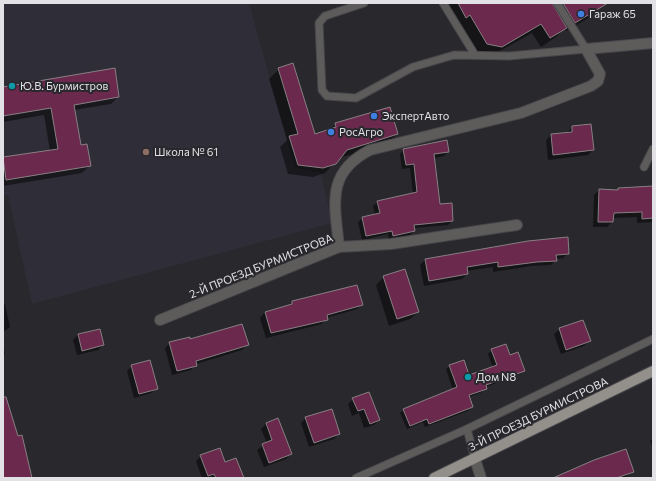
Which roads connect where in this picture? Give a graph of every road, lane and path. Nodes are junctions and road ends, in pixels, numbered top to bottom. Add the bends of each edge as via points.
1 (364, 3) edge
2 (443, 3) edge
3 (557, 3) edge
4 (653, 43) edge
5 (586, 49) junction
6 (475, 55) junction
7 (653, 149) edge
8 (644, 167) dead end
9 (517, 226) dead end
10 (339, 247) junction
11 (160, 320) dead end
12 (653, 338) edge
13 (653, 371) edge
14 (467, 429) junction
15 (475, 459) junction
16 (356, 478) edge
17 (434, 478) edge
18 (480, 478) edge

1 - 6 lane via 325,16 319,23 322,90 327,96 356,98 419,65 454,55
2 - 6 lane
3 - 5 lane
4 - 5 street
5 - 6 lane via 509,56
5 - 10 street via 600,74 598,81 591,86 521,113 370,150 354,160 341,175 336,188
7 - 8 lane
9 - 10 street, 2-Й ПРОЕЗД БУРМИСТРОВА via 391,244
10 - 11 street, 2-Й ПРОЕЗД БУРМИСТРОВА
12 - 14 lane
13 - 15 main road, 3-Й ПРОЕЗД БУРМИСТРОВА
14 - 15 lane
14 - 16 lane
15 - 17 main road, 3-Й ПРОЕЗД БУРМИСТРОВА
15 - 18 street

